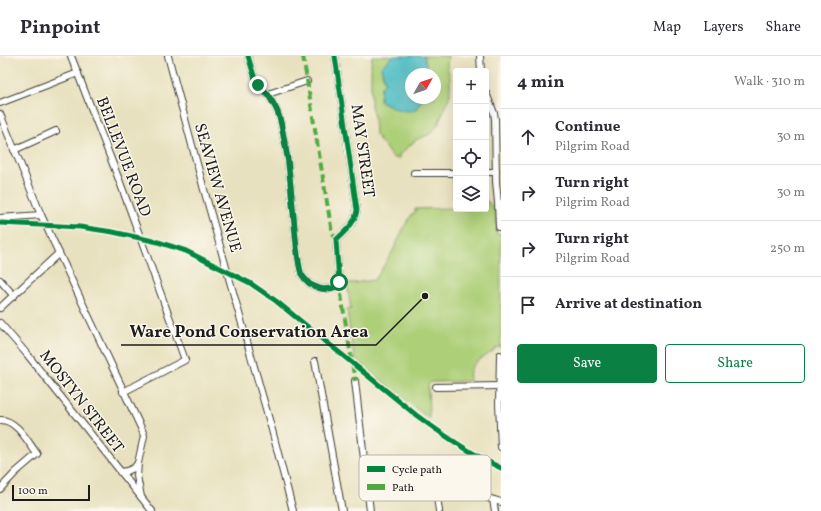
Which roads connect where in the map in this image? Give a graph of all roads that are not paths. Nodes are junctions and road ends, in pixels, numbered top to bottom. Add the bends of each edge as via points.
1 (72, 56) edge
2 (168, 56) edge
3 (248, 56) edge
4 (335, 56) edge
5 (480, 56) edge
6 (482, 68) edge
7 (78, 73) junction
8 (307, 81) dead end
9 (268, 94) junction
10 (489, 100) edge
11 (0, 103) edge
12 (0, 114) edge
13 (56, 131) dead end
14 (14, 150) junction
15 (489, 172) edge
16 (496, 172) junction
17 (414, 173) dead end
18 (453, 173) edge
19 (500, 203) edge
20 (41, 215) junction
21 (0, 218) edge
22 (499, 227) dead end
23 (60, 253) junction
24 (0, 280) edge
25 (14, 296) junction
26 (0, 308) edge
27 (0, 323) edge
28 (500, 355) dead end
29 (315, 361) dead end
30 (355, 381) dead end
31 (500, 386) edge
32 (436, 387) dead end
33 (123, 392) junction
34 (0, 420) edge
35 (501, 447) edge
36 (364, 455) edge
37 (138, 463) junction
38 (120, 472) junction
39 (0, 489) edge
40 (141, 498) junction
41 (493, 500) joint
42 (369, 501) edge
43 (438, 501) edge
44 (501, 502) edge
45 (152, 511) edge
46 (293, 511) edge
47 (342, 511) edge
48 (370, 511) edge
49 (439, 511) edge
50 (495, 511) edge

1 - 7 street, BELLEVUE ROAD
2 - 46 street, SEAVIEW AVENUE
3 - 9 street via 258,85
4 - 9 street, MAY STREET via 357,210 352,224 337,238 339,282 337,286 329,289 310,284 301,274 285,143 279,115
5 - 6 street
7 - 11 street
7 - 33 street, BELLEVUE ROAD via 185,360
8 - 9 street
10 - 16 street via 495,119
12 - 14 street
13 - 14 street
14 - 20 street
15 - 16 street
16 - 19 street
17 - 18 street
19 - 22 street
20 - 21 street
20 - 23 street
23 - 25 street
23 - 33 street
24 - 25 street
25 - 26 street
27 - 38 street, MOSTYN STREET
28 - 31 street
29 - 47 street
30 - 36 street
31 - 32 street
31 - 35 street
33 - 37 street via 144,436
34 - 39 street via 14,424 37,454
37 - 38 street via 134,468
37 - 40 street via 137,476
38 - 40 street, MOSTYN STREET
40 - 45 street, MOSTYN STREET
41 - 44 street
41 - 50 street
42 - 48 street
43 - 49 street

